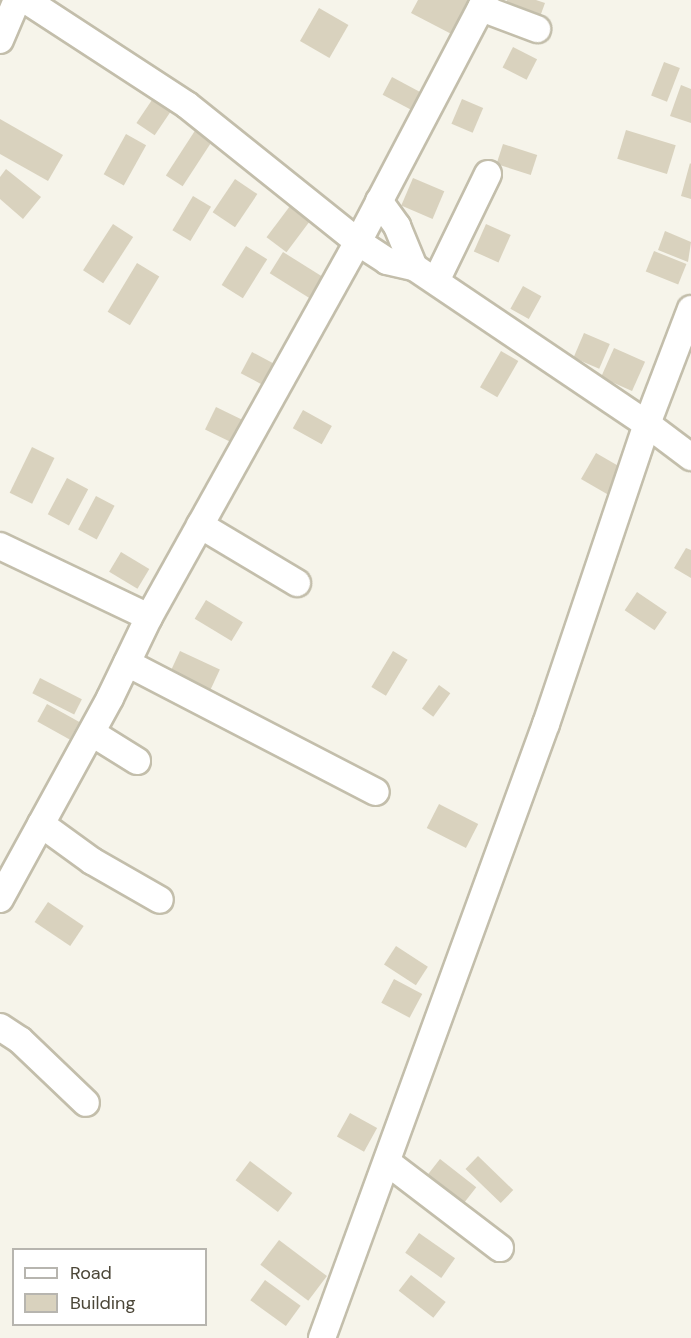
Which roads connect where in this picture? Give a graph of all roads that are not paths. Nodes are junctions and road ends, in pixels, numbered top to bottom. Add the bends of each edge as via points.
1 (17, 0) edge
2 (26, 0) edge
3 (483, 4) edge
4 (537, 29) dead end
5 (0, 40) edge
6 (488, 174) dead end
7 (370, 220) junction
8 (414, 267) junction
9 (436, 281) junction
10 (691, 309) edge
11 (647, 423) junction
12 (691, 457) edge
13 (200, 525) junction
14 (0, 546) edge
15 (297, 583) dead end
16 (149, 617) junction
17 (127, 663) junction
18 (92, 733) junction
19 (137, 762) dead end
20 (376, 792) dead end
21 (41, 824) junction
22 (0, 899) edge
23 (160, 900) dead end
24 (0, 1027) edge
25 (86, 1102) dead end
26 (387, 1162) junction
27 (500, 1248) dead end
28 (322, 1338) edge

1 - 5 street
2 - 7 street
3 - 4 street
3 - 7 street
6 - 9 street
7 - 8 street via 387,261
7 - 8 street via 397,226
7 - 13 street
8 - 9 street
9 - 11 street
10 - 11 street
11 - 12 street
11 - 26 street via 546,724
13 - 15 street
13 - 16 street
14 - 16 street
16 - 17 street
17 - 18 street
17 - 20 street
18 - 19 street
18 - 21 street
21 - 22 street
21 - 23 street via 92,861
24 - 25 street via 20,1040
26 - 27 street
26 - 28 street

